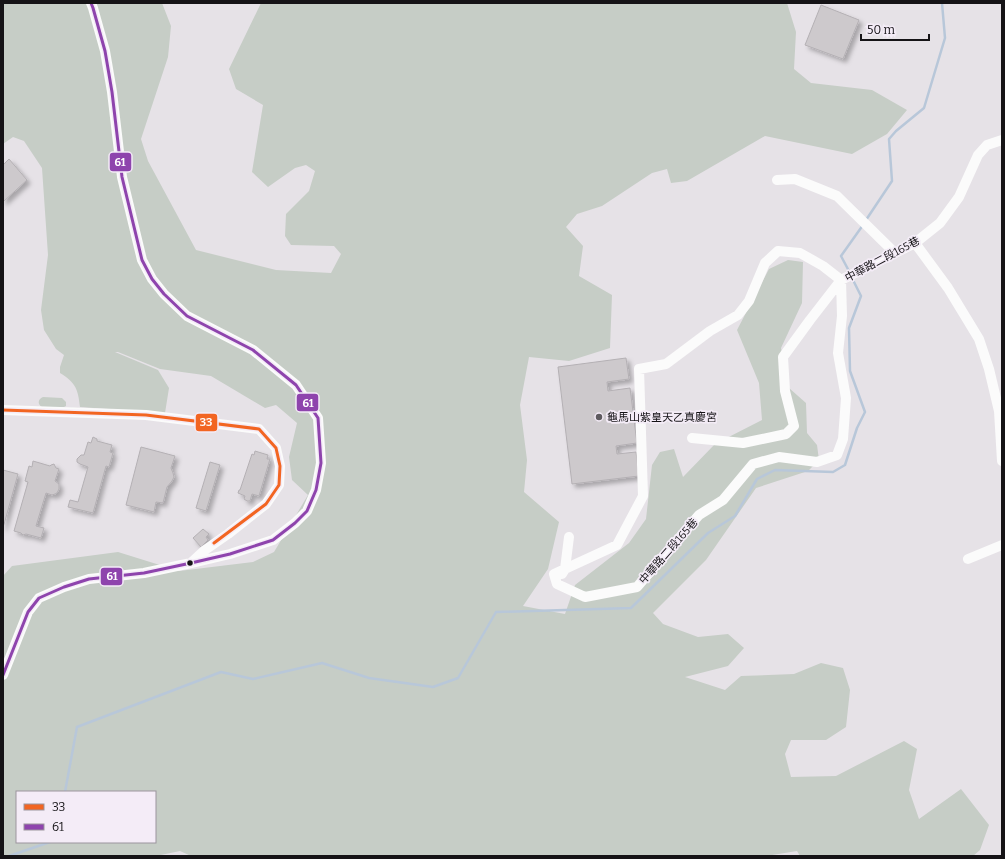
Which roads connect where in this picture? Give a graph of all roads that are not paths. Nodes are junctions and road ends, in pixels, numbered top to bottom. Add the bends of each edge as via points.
1 (91, 3) edge
2 (1002, 140) edge
3 (777, 180) dead end
4 (915, 243) junction
5 (895, 253) junction
6 (843, 279) junction
7 (3, 410) edge
8 (692, 438) dead end
9 (1002, 461) edge
10 (569, 537) dead end
11 (1002, 545) edge
12 (968, 559) dead end
13 (191, 563) junction
14 (565, 569) junction
15 (3, 675) edge

1 - 13 street via 105,51 122,177 142,260 152,279 187,316 253,350 296,385 318,418 321,463 316,490 307,511 295,524 273,540
2 - 4 street, 中華路二段165巷 via 987,145 978,155 959,197 940,223
3 - 5 street via 794,178 837,196
4 - 5 street, 中華路二段165巷
4 - 9 street via 948,288 979,339 999,411
5 - 6 street, 中華路二段165巷
6 - 8 street via 784,357 785,391 794,426 786,434 743,443
6 - 14 street via 800,253 778,252 765,263 749,301 738,315 710,331 666,364 639,369 642,496 617,545
6 - 14 street, 中華路二段165巷 via 838,353 846,398 843,439 837,455 817,462 780,458 754,464 723,500 700,515 636,587 585,597 557,584 554,574
7 - 13 street via 146,415 259,429 276,448 280,466 279,486 266,504
10 - 14 street
11 - 12 street
13 - 15 street via 89,580 39,598 28,612

